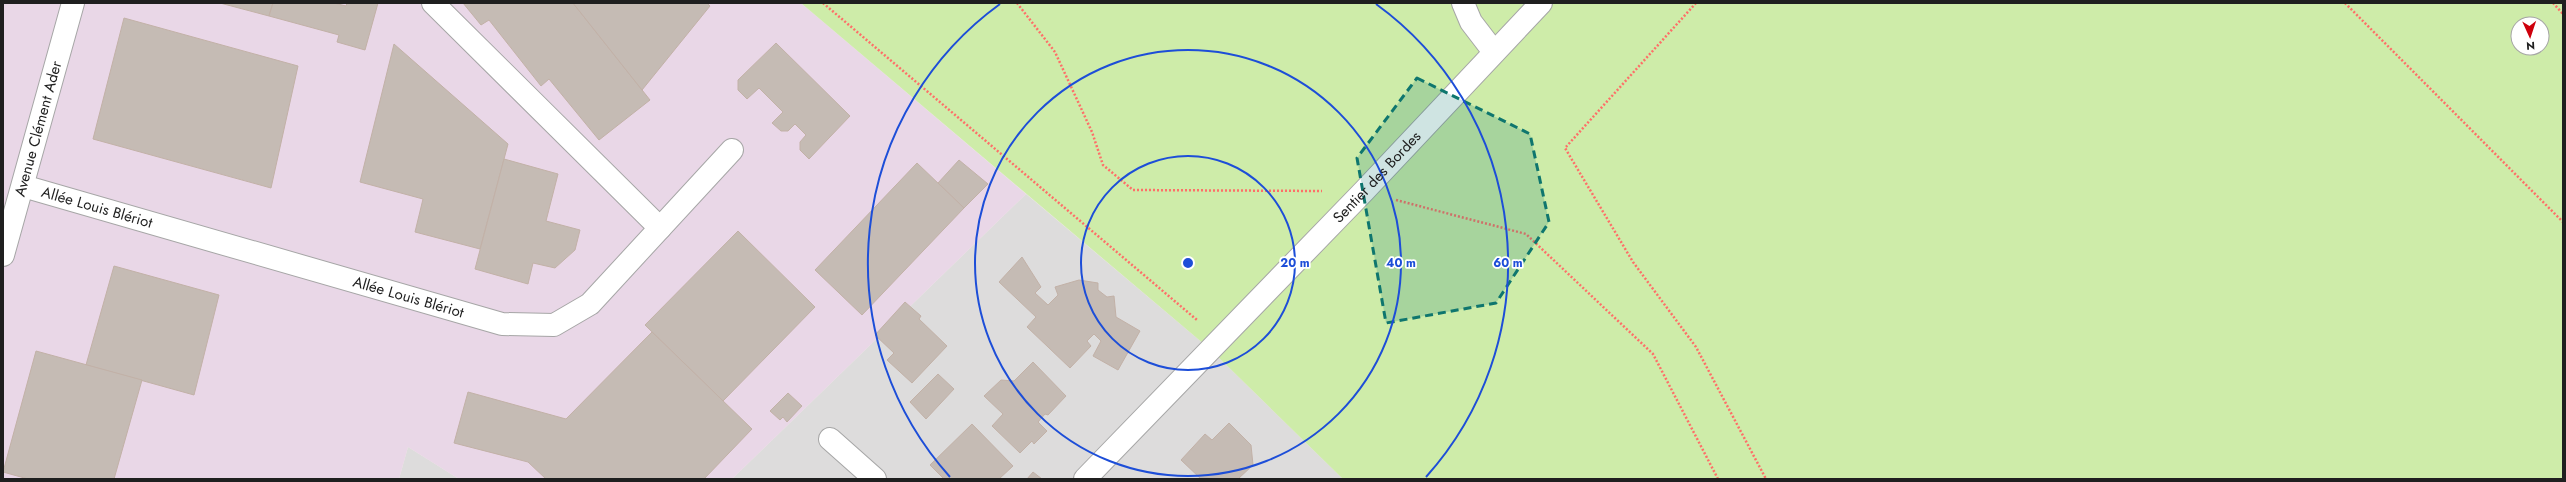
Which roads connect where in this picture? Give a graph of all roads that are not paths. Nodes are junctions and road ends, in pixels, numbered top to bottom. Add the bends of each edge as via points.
1 (72, 3) edge
2 (433, 3) edge
3 (1462, 3) edge
4 (1541, 3) edge
5 (1494, 52) junction
6 (732, 150) dead end
7 (23, 186) junction
8 (660, 228) junction
9 (3, 255) edge
10 (830, 439) dead end
11 (875, 479) edge
12 (1085, 479) edge

1 - 7 street, Avenue Clément Ader
2 - 8 street
3 - 5 street via 1471,22
4 - 5 street, Sentier des Bordes
5 - 12 street, Sentier des Bordes via 1364,191
6 - 8 street, Allée Louis Blériot
7 - 8 street, Allée Louis Blériot via 502,324 554,325 590,304
7 - 9 street, Avenue Clément Ader
10 - 11 street

